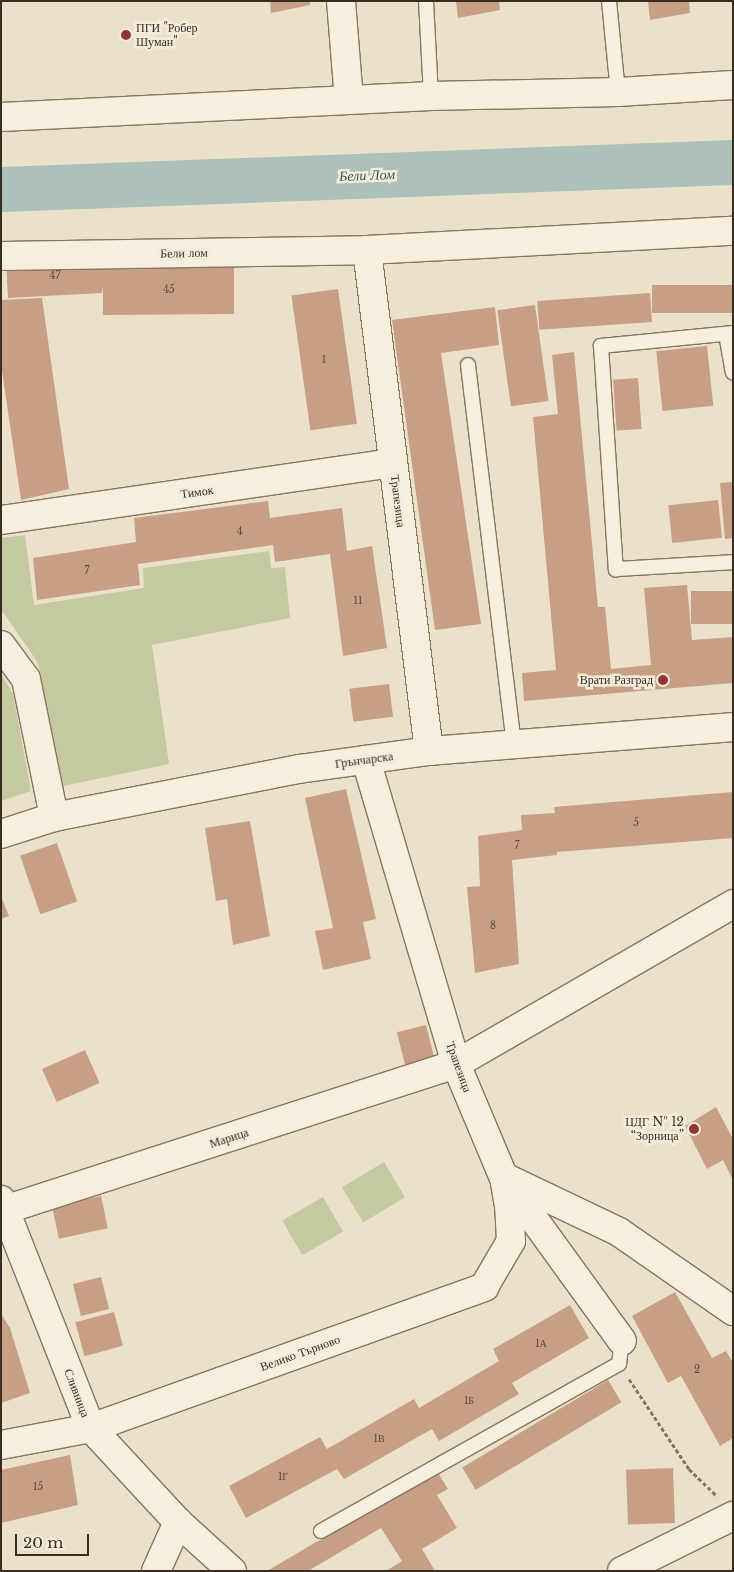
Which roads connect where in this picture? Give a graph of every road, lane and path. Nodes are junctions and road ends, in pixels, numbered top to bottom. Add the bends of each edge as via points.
1 (341, 1) edge
2 (426, 1) edge
3 (609, 1) edge
4 (733, 85) edge
5 (618, 92) junction
6 (431, 96) junction
7 (349, 100) junction
8 (1, 117) edge
9 (733, 231) edge
10 (367, 250) junction
11 (1, 256) edge
12 (730, 333) edge
13 (468, 365) dead end
14 (733, 372) edge
15 (393, 463) junction
16 (1, 520) edge
17 (733, 562) edge
18 (1, 644) edge
19 (733, 727) edge
20 (514, 743) junction
21 (429, 751) junction
22 (366, 760) junction
23 (54, 817) junction
24 (1, 834) edge
25 (733, 904) edge
26 (456, 1064) junction
27 (504, 1178) junction
28 (3, 1207) edge
29 (733, 1311) edge
30 (621, 1353) junction
31 (91, 1428) junction
32 (1, 1445) edge
33 (726, 1508) edge
34 (178, 1522) junction
35 (321, 1531) dead end
36 (156, 1571) edge
37 (232, 1571) edge
38 (622, 1571) edge

1 - 7 street
2 - 6 lane
3 - 5 lane
4 - 5 street
5 - 6 street
6 - 7 street
7 - 8 street
9 - 10 street, Бели лом
10 - 11 street, Бели лом
10 - 15 street, Трапезица
12 - 14 lane
12 - 17 lane via 600,346 616,569
13 - 20 lane
15 - 16 street, Тимок
15 - 21 street, Трапезица
18 - 23 street via 26,679
19 - 20 street, Грънчарска
20 - 21 street, Грънчарска
21 - 22 street, Грънчарска
22 - 23 street, Грънчарска via 299,769
22 - 26 street, Трапезица
23 - 24 street, Грънчарска
25 - 26 street, Марица
26 - 27 street, Трапезица
26 - 28 street, Марица
27 - 29 street via 619,1232
27 - 30 street, Трапезица
27 - 31 street, Велико Търново via 511,1241 484,1288
28 - 31 street, Сливница
30 - 33 path via 689,1469
30 - 35 lane
31 - 32 street, Велико Търново
31 - 34 street, Сливница
33 - 38 street
34 - 36 street
34 - 37 street, Сливница

